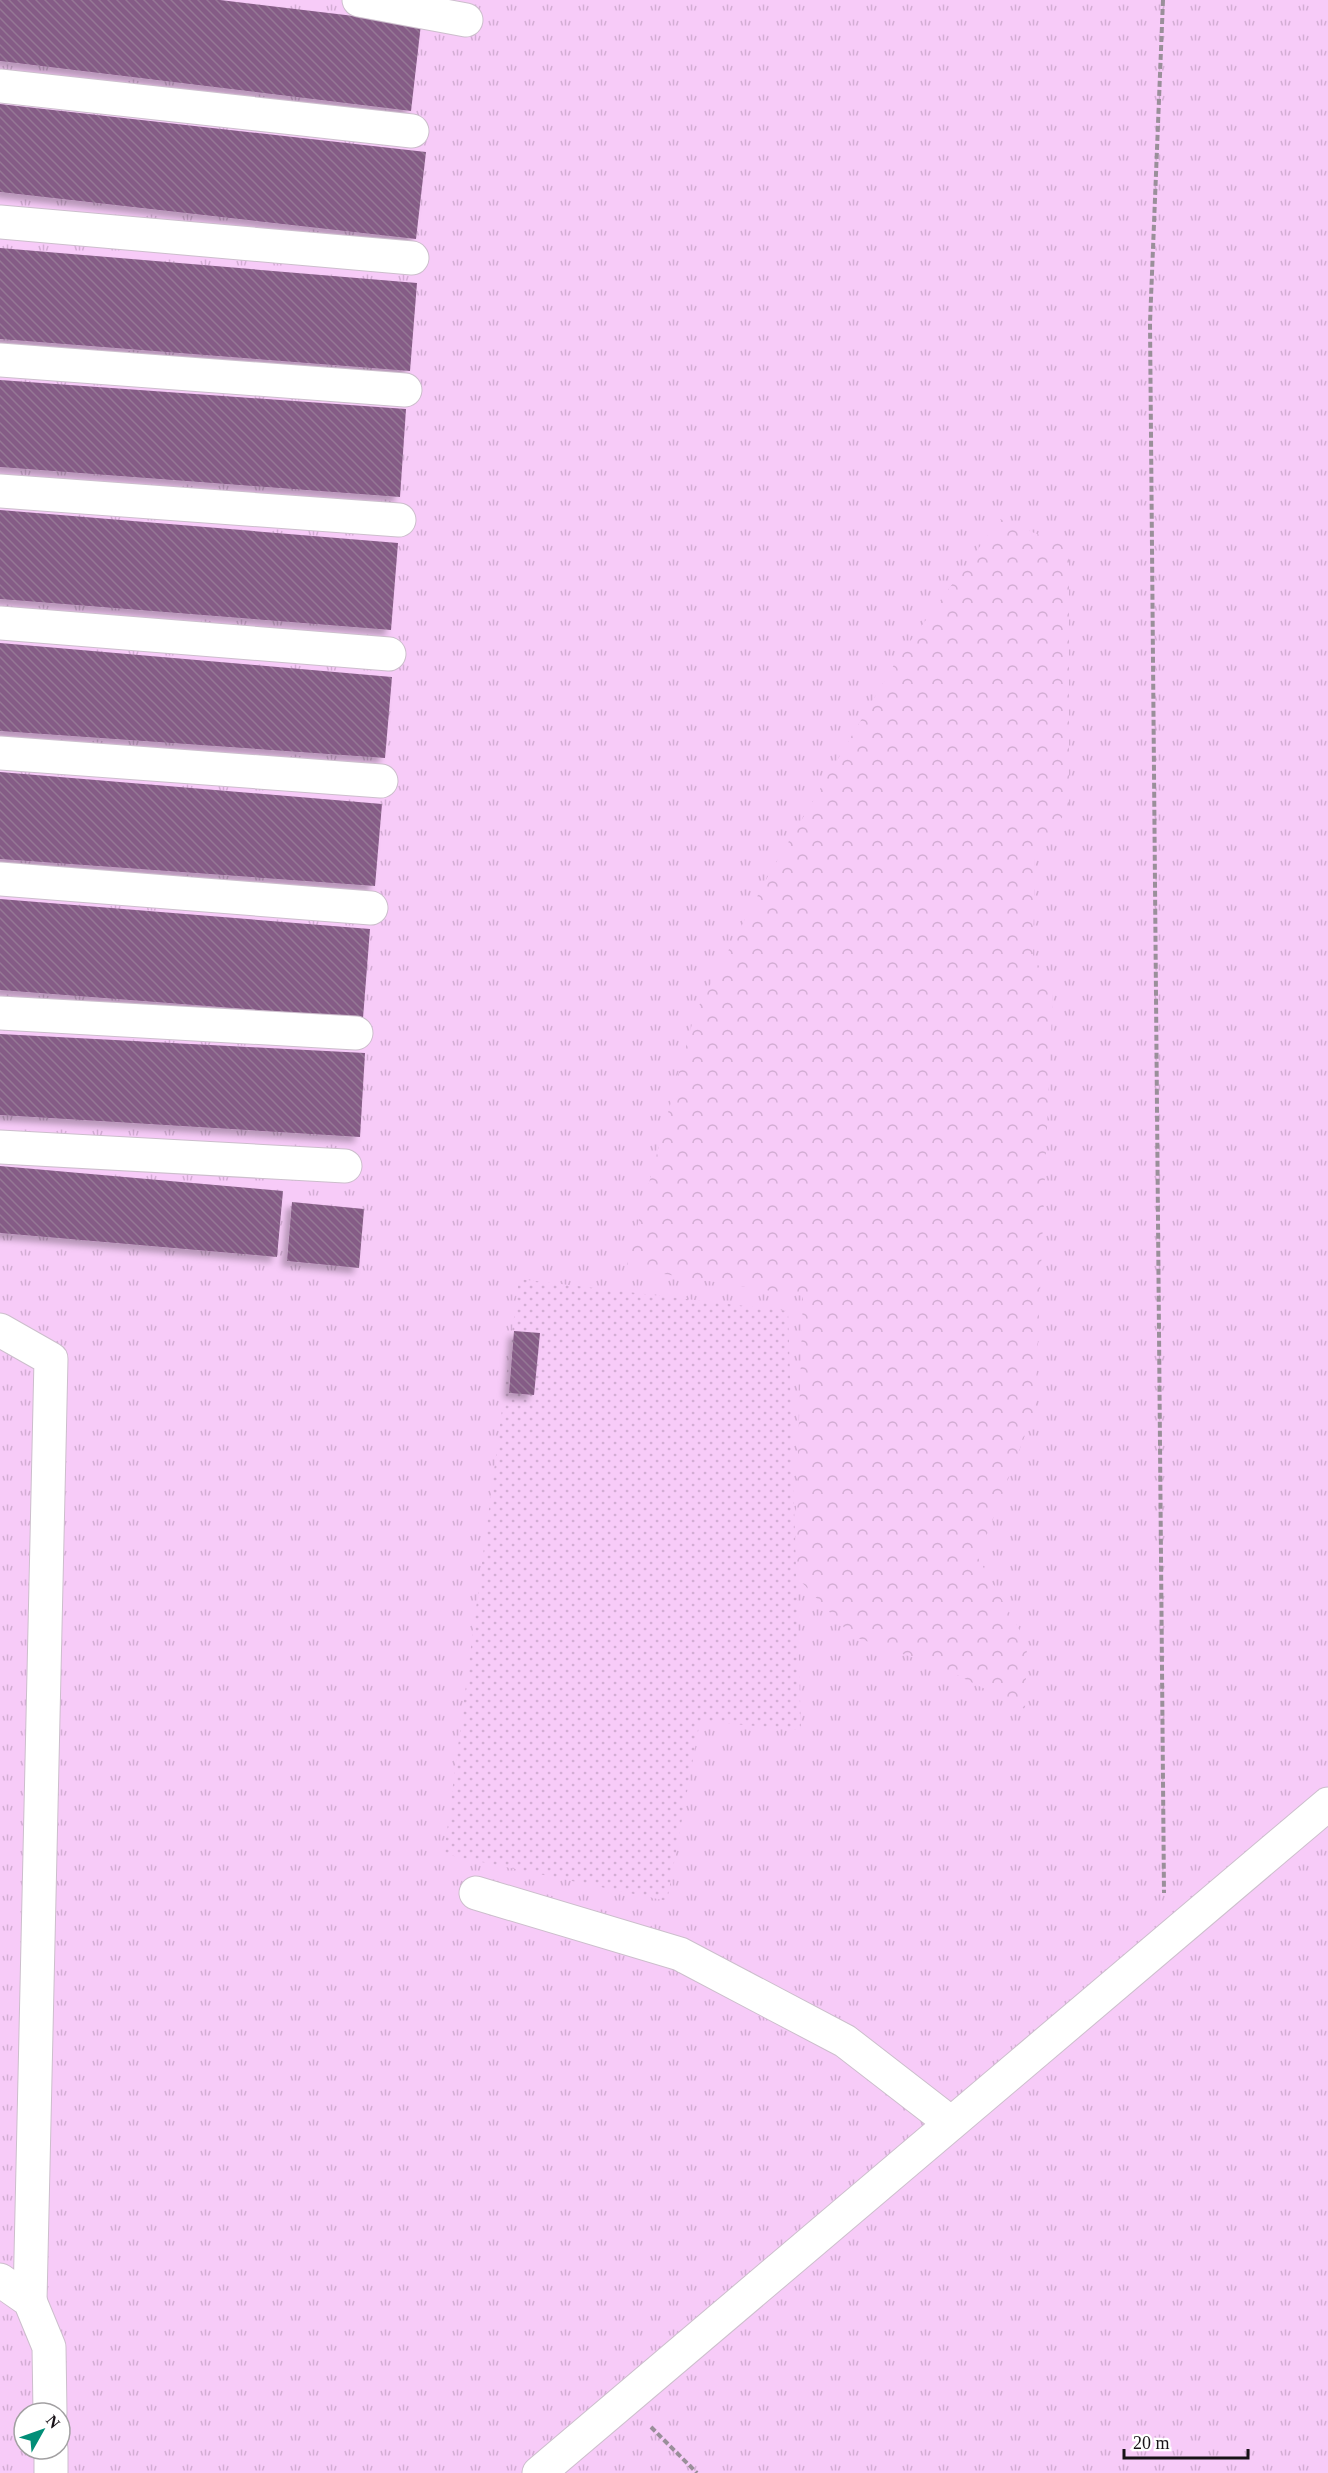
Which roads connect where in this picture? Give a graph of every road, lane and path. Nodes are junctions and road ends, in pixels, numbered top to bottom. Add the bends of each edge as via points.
1 (359, 0) edge
2 (1163, 0) edge
3 (466, 20) dead end
4 (0, 86) edge
5 (412, 131) dead end
6 (0, 222) edge
7 (412, 258) dead end
8 (0, 360) edge
9 (405, 390) dead end
10 (0, 490) edge
11 (399, 520) dead end
12 (0, 623) edge
13 (389, 654) dead end
14 (0, 753) edge
15 (381, 781) dead end
16 (0, 879) edge
17 (371, 908) dead end
18 (0, 1013) edge
19 (356, 1033) dead end
20 (0, 1147) edge
21 (345, 1166) dead end
22 (0, 1330) edge
23 (1323, 1815) edge
24 (476, 1893) dead end
25 (1165, 1942) junction
26 (951, 2123) junction
27 (0, 2280) edge
28 (30, 2301) junction
29 (50, 2401) edge
30 (624, 2401) junction
31 (539, 2473) edge
32 (697, 2473) edge

1 - 3 lane
2 - 25 path via 1150,334
4 - 5 lane
6 - 7 lane
8 - 9 lane
10 - 11 lane
12 - 13 lane
14 - 15 lane
16 - 17 lane
18 - 19 lane
20 - 21 lane
22 - 28 lane via 51,1359
23 - 25 lane
24 - 26 lane via 680,1954 845,2041
25 - 26 lane
26 - 30 lane
27 - 28 lane
28 - 29 lane via 49,2347
30 - 31 lane
30 - 32 path

